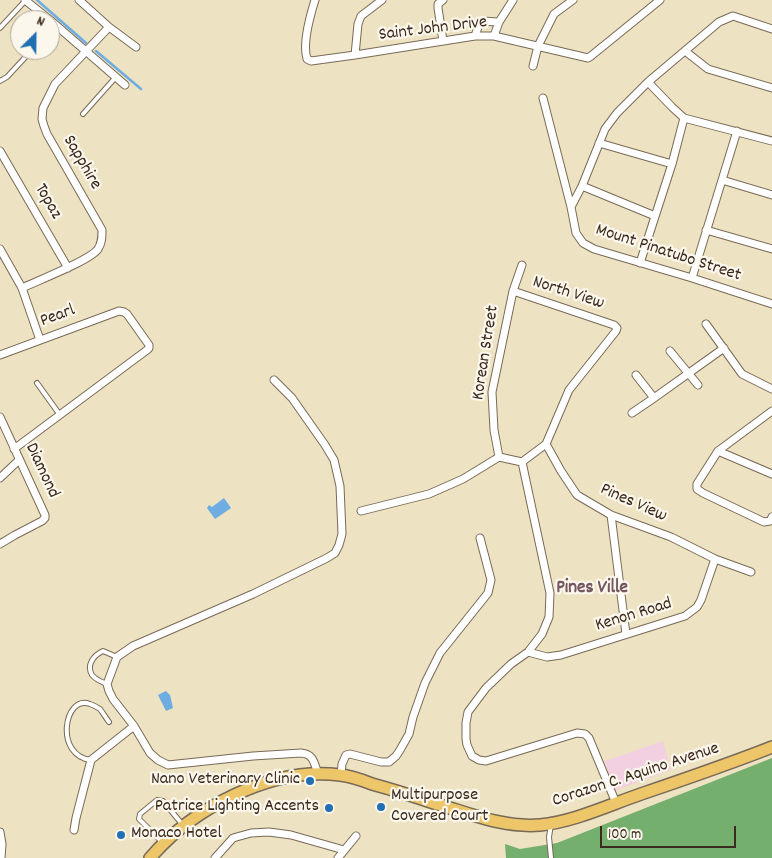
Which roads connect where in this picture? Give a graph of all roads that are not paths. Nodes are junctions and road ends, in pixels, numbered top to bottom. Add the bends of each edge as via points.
1 (26, 0) edge
2 (79, 0) edge
3 (315, 0) edge
4 (382, 0) edge
5 (443, 0) edge
6 (513, 0) edge
7 (573, 0) edge
8 (660, 0) edge
9 (36, 10) edge
10 (499, 22) junction
11 (108, 27) junction
12 (0, 28) edge
13 (772, 29) edge
14 (60, 31) edge
15 (474, 36) junction
16 (494, 36) junction
17 (443, 41) junction
18 (538, 46) junction
19 (136, 47) dead end
20 (685, 51) junction
21 (85, 52) junction
22 (355, 55) junction
23 (23, 60) edge
24 (533, 66) dead end
25 (115, 78) junction
26 (0, 81) edge
27 (648, 82) junction
28 (124, 85) dead end
29 (772, 88) edge
30 (543, 98) dead end
31 (83, 114) dead end
32 (684, 118) junction
33 (737, 130) junction
34 (772, 140) edge
35 (599, 142) junction
36 (0, 151) edge
37 (672, 164) junction
38 (722, 180) junction
39 (582, 186) junction
40 (772, 195) edge
41 (571, 207) junction
42 (655, 216) junction
43 (706, 230) junction
44 (0, 249) edge
45 (772, 249) edge
46 (640, 263) junction
47 (522, 265) dead end
48 (68, 268) junction
49 (692, 278) junction
50 (22, 288) junction
51 (513, 291) junction
52 (772, 304) edge
53 (706, 324) dead end
54 (40, 340) junction
55 (724, 348) junction
56 (670, 351) dead end
57 (0, 355) edge
58 (687, 373) junction
59 (636, 375) dead end
60 (274, 380) dead end
61 (37, 383) dead end
62 (698, 385) dead end
63 (772, 389) edge
64 (654, 398) junction
65 (772, 411) edge
66 (632, 413) dead end
67 (60, 414) junction
68 (0, 417) edge
69 (546, 444) junction
70 (14, 449) junction
71 (718, 450) junction
72 (499, 457) junction
73 (19, 460) junction
74 (522, 462) junction
75 (772, 474) edge
76 (0, 478) edge
77 (361, 511) dead end
78 (611, 515) junction
79 (772, 517) edge
80 (480, 538) dead end
81 (0, 544) edge
82 (715, 559) junction
83 (751, 572) dead end
84 (626, 634) junction
85 (528, 652) junction
86 (117, 657) junction
87 (107, 684) junction
88 (109, 722) dead end
89 (134, 726) junction
90 (772, 747) edge
91 (91, 760) junction
92 (318, 774) junction
93 (341, 775) junction
94 (616, 803) junction
95 (551, 823) junction
96 (184, 826) junction
97 (74, 830) dead end
98 (0, 832) edge
99 (356, 836) dead end
100 (164, 844) junction
101 (344, 850) junction
102 (1, 858) edge
103 (150, 858) edge
104 (215, 858) edge
105 (338, 858) edge
106 (551, 858) edge

1 - 9 street
1 - 12 lane
2 - 11 street
3 - 22 street, Saint John Drive via 308,24 307,59
4 - 22 street via 361,16
5 - 17 street via 438,8
6 - 10 street
7 - 18 street via 554,14
8 - 18 street, Saint John Drive via 592,56
10 - 15 street via 480,23
10 - 16 street
11 - 19 street
11 - 21 street, Sapphire
13 - 20 street via 733,16 719,22
14 - 21 street
15 - 16 street, Saint John Drive
15 - 17 street, Saint John Drive
16 - 18 street, Saint John Drive
17 - 22 street, Saint John Drive
18 - 24 street
20 - 27 street
20 - 29 street via 708,68
21 - 25 street
21 - 48 street, Sapphire via 56,84 43,108 47,134 102,230 101,243 94,254
23 - 26 lane
25 - 28 street
25 - 31 lane
27 - 32 street
27 - 35 street via 617,113 604,129
30 - 41 street, Mount Pinatubo Street
32 - 33 street
32 - 37 street
33 - 34 street
33 - 38 street
35 - 37 street
35 - 39 street
36 - 48 street, Topaz
37 - 42 street
38 - 40 street
38 - 43 street
39 - 41 street
39 - 42 street
41 - 46 street, Mount Pinatubo Street via 576,233 583,243
42 - 46 street
43 - 45 street
43 - 49 street
44 - 50 street
46 - 49 street, Mount Pinatubo Street
47 - 51 street, Korean Street
48 - 50 street, Sapphire
49 - 52 street, Mount Pinatubo Street
50 - 54 street
51 - 69 street, North View via 617,328 569,390
51 - 72 street, Korean Street via 492,392
53 - 55 street
54 - 57 street, Pearl
54 - 67 street, Pearl via 119,311 127,314 149,345
55 - 58 street
55 - 63 street via 742,374
56 - 58 street
58 - 62 street
58 - 64 street
59 - 64 street
60 - 86 street via 292,398 334,460 340,486 342,534 339,545 327,558 134,646
61 - 67 lane
64 - 66 street
65 - 71 street
67 - 70 street
68 - 70 street, Diamond
69 - 74 street
69 - 78 street, Pines View via 577,494
70 - 73 street, Diamond
71 - 75 street
71 - 79 street via 697,489 764,522
72 - 74 street
72 - 77 street via 463,479 429,494
73 - 76 street
73 - 81 street, Diamond via 45,518
74 - 85 street via 550,593 549,617 542,634
78 - 82 street, Pines View via 671,537
78 - 84 street
80 - 93 street via 491,580 488,593 440,653 400,750 389,762 346,755
82 - 83 street, Pines View
82 - 84 street, Kenon Road via 697,607 685,616
84 - 85 street, Kenon Road via 561,655
85 - 94 street via 486,688 468,712 466,739 472,756 486,761 585,734
86 - 87 street
86 - 87 lane via 103,652 92,659 91,674
87 - 89 street via 113,699
88 - 91 lane via 99,708 84,702 71,711 66,730 70,747 79,757
89 - 91 street
89 - 92 street via 150,753 168,764 307,753 312,757
90 - 94 main road, Corazon C. Aquino Avenue
91 - 97 street
92 - 93 main road, Corazon C. Aquino Avenue
92 - 96 main road, Corazon C. Aquino Avenue via 292,776 255,785
93 - 95 main road, Corazon C. Aquino Avenue via 496,822 515,825
94 - 95 main road, Corazon C. Aquino Avenue
95 - 106 lane
96 - 100 main road, Corazon C. Aquino Avenue
96 - 100 lane via 160,800 140,814 139,819
98 - 102 street
99 - 101 street
100 - 103 main road, Corazon C. Aquino Avenue
101 - 104 street via 291,835 251,833 233,838
101 - 105 street

